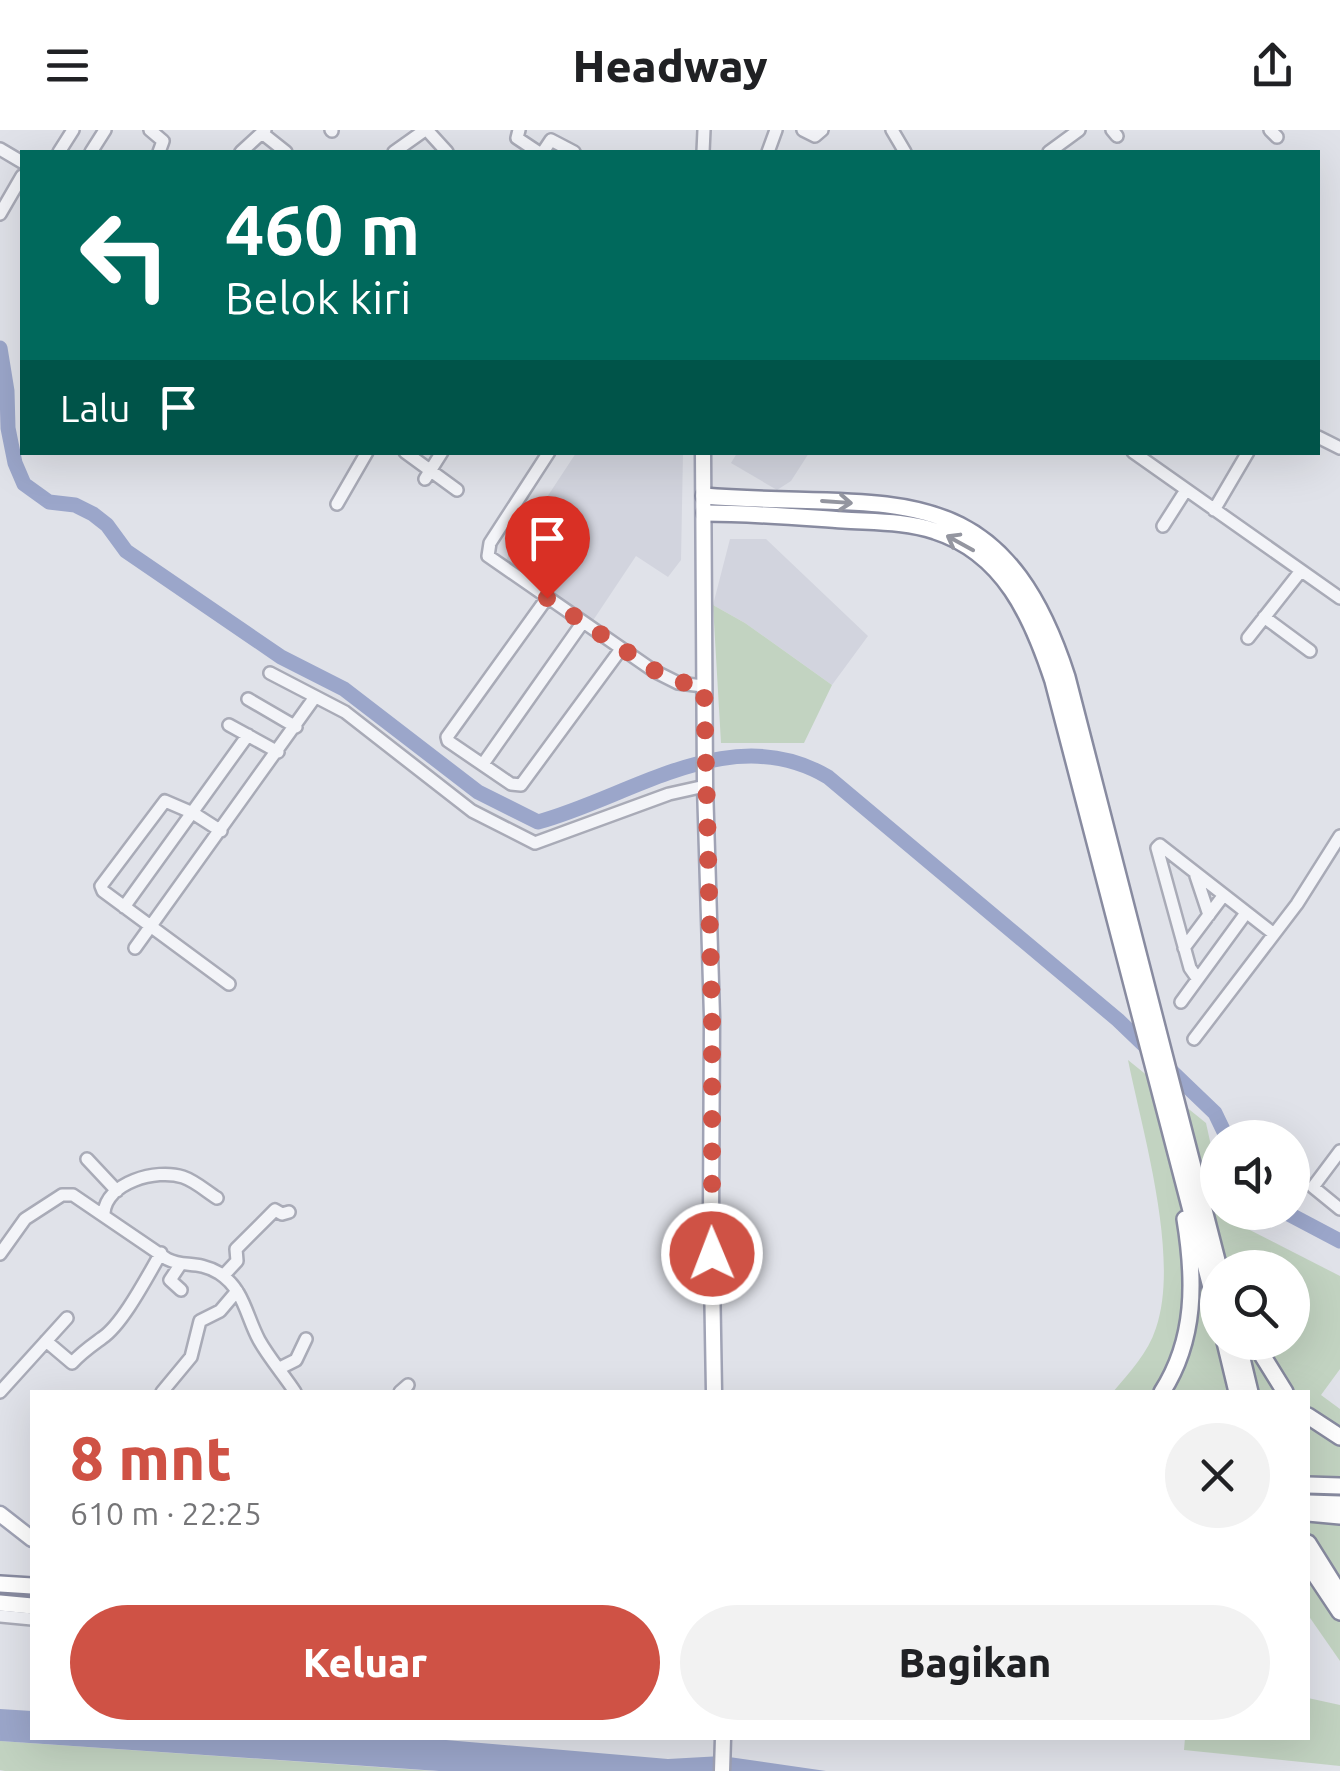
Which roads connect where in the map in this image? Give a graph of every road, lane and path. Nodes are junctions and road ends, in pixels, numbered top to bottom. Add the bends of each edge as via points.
1 (150, 130) edge
2 (426, 130) edge
3 (519, 130) edge
4 (804, 130) edge
5 (822, 130) edge
6 (1079, 130) edge
7 (257, 133) edge
8 (1059, 135) edge
9 (160, 150) edge
10 (283, 150) edge
11 (397, 150) edge
12 (445, 150) edge
13 (537, 150) edge
14 (542, 150) edge
15 (570, 150) edge
16 (20, 179) edge
17 (0, 214) edge
18 (365, 455) edge
19 (408, 455) edge
20 (440, 455) edge
21 (548, 455) edge
22 (705, 455) edge
23 (1137, 455) edge
24 (1246, 455) edge
25 (428, 474) junction
26 (458, 490) dead end
27 (1186, 490) junction
28 (338, 504) dead end
29 (711, 504) junction
30 (1214, 510) junction
31 (1163, 526) dead end
32 (1300, 572) junction
33 (547, 598) junction
34 (1340, 598) edge
35 (1264, 617) junction
36 (584, 622) junction
37 (1248, 638) dead end
38 (621, 649) junction
39 (1310, 650) dead end
40 (270, 673) dead end
41 (704, 686) junction
42 (316, 697) junction
43 (248, 699) dead end
44 (228, 725) dead end
45 (296, 727) junction
46 (248, 735) junction
47 (278, 752) junction
48 (483, 764) junction
49 (705, 782) junction
50 (193, 813) junction
51 (221, 831) junction
52 (1340, 836) edge
53 (1104, 845) junction
54 (1196, 874) junction
55 (1223, 896) junction
56 (124, 907) junction
57 (1246, 913) junction
58 (1209, 915) junction
59 (151, 927) junction
60 (1274, 934) junction
61 (135, 948) dead end
62 (1184, 948) junction
63 (1196, 978) junction
64 (229, 984) dead end
65 (1181, 1002) dead end
66 (1194, 1039) dead end
67 (1170, 1131) junction
68 (1340, 1151) edge
69 (87, 1159) dead end
70 (117, 1191) junction
71 (217, 1198) dead end
72 (1340, 1209) edge
73 (289, 1212) dead end
74 (104, 1214) junction
75 (1201, 1250) edge
76 (1218, 1250) edge
77 (161, 1253) junction
78 (0, 1254) edge
79 (180, 1265) junction
80 (223, 1276) junction
81 (181, 1290) dead end
82 (238, 1291) junction
83 (67, 1318) dead end
84 (306, 1339) dead end
85 (46, 1342) junction
86 (1229, 1360) edge
87 (1242, 1360) edge
88 (1265, 1360) edge
89 (280, 1368) junction
90 (170, 1390) edge
91 (294, 1390) edge
92 (714, 1390) edge
93 (1163, 1390) edge
94 (1237, 1390) edge
95 (1250, 1390) edge
96 (1284, 1390) edge
97 (0, 1392) edge
98 (1310, 1417) edge
99 (1340, 1437) edge
100 (1310, 1485) edge
101 (1340, 1486) edge
102 (1310, 1503) edge
103 (1340, 1504) edge
104 (1310, 1513) edge
105 (0, 1514) edge
106 (1340, 1516) edge
107 (30, 1537) edge
108 (1310, 1546) edge
109 (1310, 1567) edge
110 (0, 1584) edge
111 (30, 1586) edge
112 (1340, 1594) edge
113 (0, 1603) edge
114 (30, 1606) edge
115 (1340, 1612) edge
116 (0, 1616) edge
117 (30, 1619) edge

1 - 9 street via 164,141
2 - 11 street
2 - 12 street
3 - 13 street via 517,138
4 - 5 street via 816,136
6 - 8 street
7 - 10 street
14 - 15 street via 551,140
16 - 17 street
18 - 28 street
19 - 25 street
20 - 25 street
21 - 33 street via 487,553
22 - 29 main road
23 - 27 street
24 - 30 street
25 - 26 street
27 - 30 street
27 - 31 street
29 - 41 main road
29 - 53 highway via 918,510 958,522 1001,552 1032,591 1057,644
30 - 32 street
32 - 34 street
32 - 35 street
33 - 36 street
33 - 48 street via 447,737
35 - 37 street
35 - 39 street
36 - 38 street
36 - 48 street
38 - 41 street via 669,680
38 - 48 street via 522,786
40 - 42 street
41 - 49 main road
42 - 45 street
42 - 49 street via 345,712 472,812 535,843
43 - 45 street
44 - 46 street
45 - 47 street
46 - 47 street
46 - 50 street
47 - 51 street
49 - 92 main road
50 - 51 street
50 - 56 street
50 - 56 street via 165,801 101,886
51 - 59 street
52 - 60 street
53 - 67 highway
53 - 76 highway
54 - 55 street
54 - 58 street
54 - 62 street via 1158,846
55 - 57 street
55 - 58 street
56 - 59 street
57 - 60 street
57 - 63 street
58 - 62 street
59 - 61 street
59 - 64 street
60 - 66 street
62 - 63 street
63 - 65 street
67 - 75 highway
67 - 93 highway via 1189,1248 1191,1310 1180,1357
68 - 72 street via 1313,1188
69 - 70 street
70 - 71 street via 169,1174
70 - 74 street via 108,1196
73 - 80 street via 275,1210 236,1249 238,1259
74 - 77 street
74 - 78 street via 62,1195 25,1220
77 - 79 street
77 - 85 street via 104,1337 72,1363
79 - 80 street via 196,1262
79 - 81 street via 170,1280
80 - 82 street
82 - 89 street
82 - 90 street via 200,1321 194,1350
83 - 85 street
84 - 89 street via 296,1360
85 - 97 street
86 - 94 highway
87 - 95 highway
88 - 96 highway
89 - 91 street
98 - 99 highway
100 - 101 highway
102 - 103 highway
104 - 106 highway
105 - 107 main road
108 - 112 highway
109 - 115 highway
110 - 111 highway
113 - 114 highway
116 - 117 street

